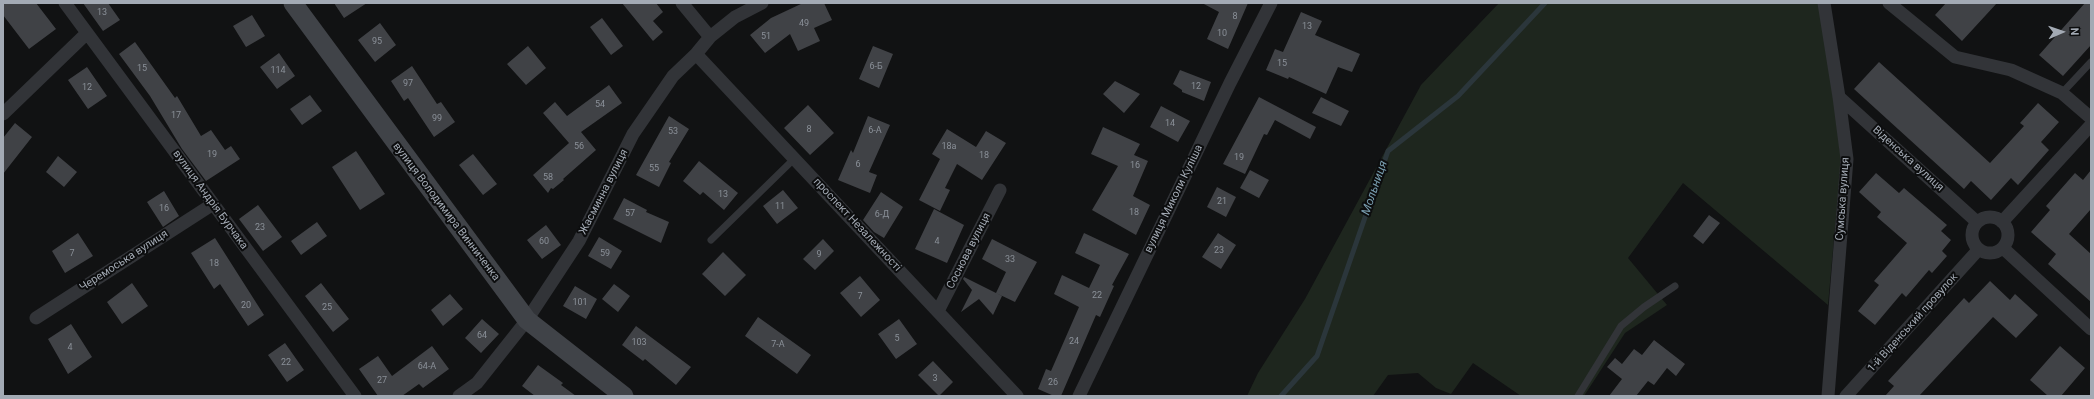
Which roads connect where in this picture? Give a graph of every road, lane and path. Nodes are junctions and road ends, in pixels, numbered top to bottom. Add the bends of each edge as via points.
1 (65, 3) edge
2 (293, 3) edge
3 (682, 3) edge
4 (762, 3) edge
5 (1271, 3) edge
6 (1824, 3) edge
7 (1889, 3) edge
8 (86, 32) junction
9 (710, 37) junction
10 (696, 54) junction
11 (2091, 62) edge
12 (2062, 93) junction
13 (1839, 96) junction
14 (2089, 112) edge
15 (3, 114) edge
16 (2091, 125) edge
17 (795, 158) junction
18 (1000, 190) dead end
19 (213, 204) junction
20 (1977, 222) junction
21 (2002, 222) junction
22 (711, 240) dead end
23 (2003, 248) junction
24 (1979, 249) junction
25 (1675, 286) dead end
26 (938, 311) junction
27 (36, 318) dead end
28 (527, 320) junction
29 (2091, 329) edge
30 (355, 396) edge
31 (459, 396) edge
32 (624, 396) edge
33 (1017, 396) edge
34 (1079, 396) edge
35 (1578, 396) edge
36 (1828, 396) edge
37 (1846, 396) edge

1 - 8 street, вулиця Андрія Бурчака
2 - 28 main road, вулиця Володимира Винниченка
3 - 9 street
4 - 9 street, Жасминна вулиця via 735,18
5 - 34 street, вулиця Миколи Куліша
6 - 13 street, Сумська вулиця
7 - 12 street via 1954,57 2011,70
8 - 15 street
8 - 19 street, вулиця Андрія Бурчака
9 - 10 street, Жасминна вулиця
10 - 17 street, проспект Незалежності
10 - 28 street, Жасминна вулиця via 673,76 634,134 579,242
11 - 12 lane
12 - 14 street
13 - 20 street, Віденська вулиця
13 - 36 street, Сумська вулиця via 1847,160
16 - 21 street
17 - 22 lane
17 - 26 street, проспект Незалежності
18 - 26 street, Соснова вулиця
19 - 27 street, Черемоська вулиця
19 - 30 street, вулиця Андрія Бурчака
20 - 21 street via 1984,217 1992,216
20 - 24 street via 1972,229 1972,237
21 - 23 street via 2008,232 2008,239
23 - 24 street via 1992,253
23 - 29 street
24 - 37 street, 1-й Віденський провулок
25 - 35 lane via 1644,306 1621,326
26 - 33 street, проспект Незалежності
28 - 31 street, Жасминна вулиця via 477,383
28 - 32 main road, вулиця Володимира Винниченка

